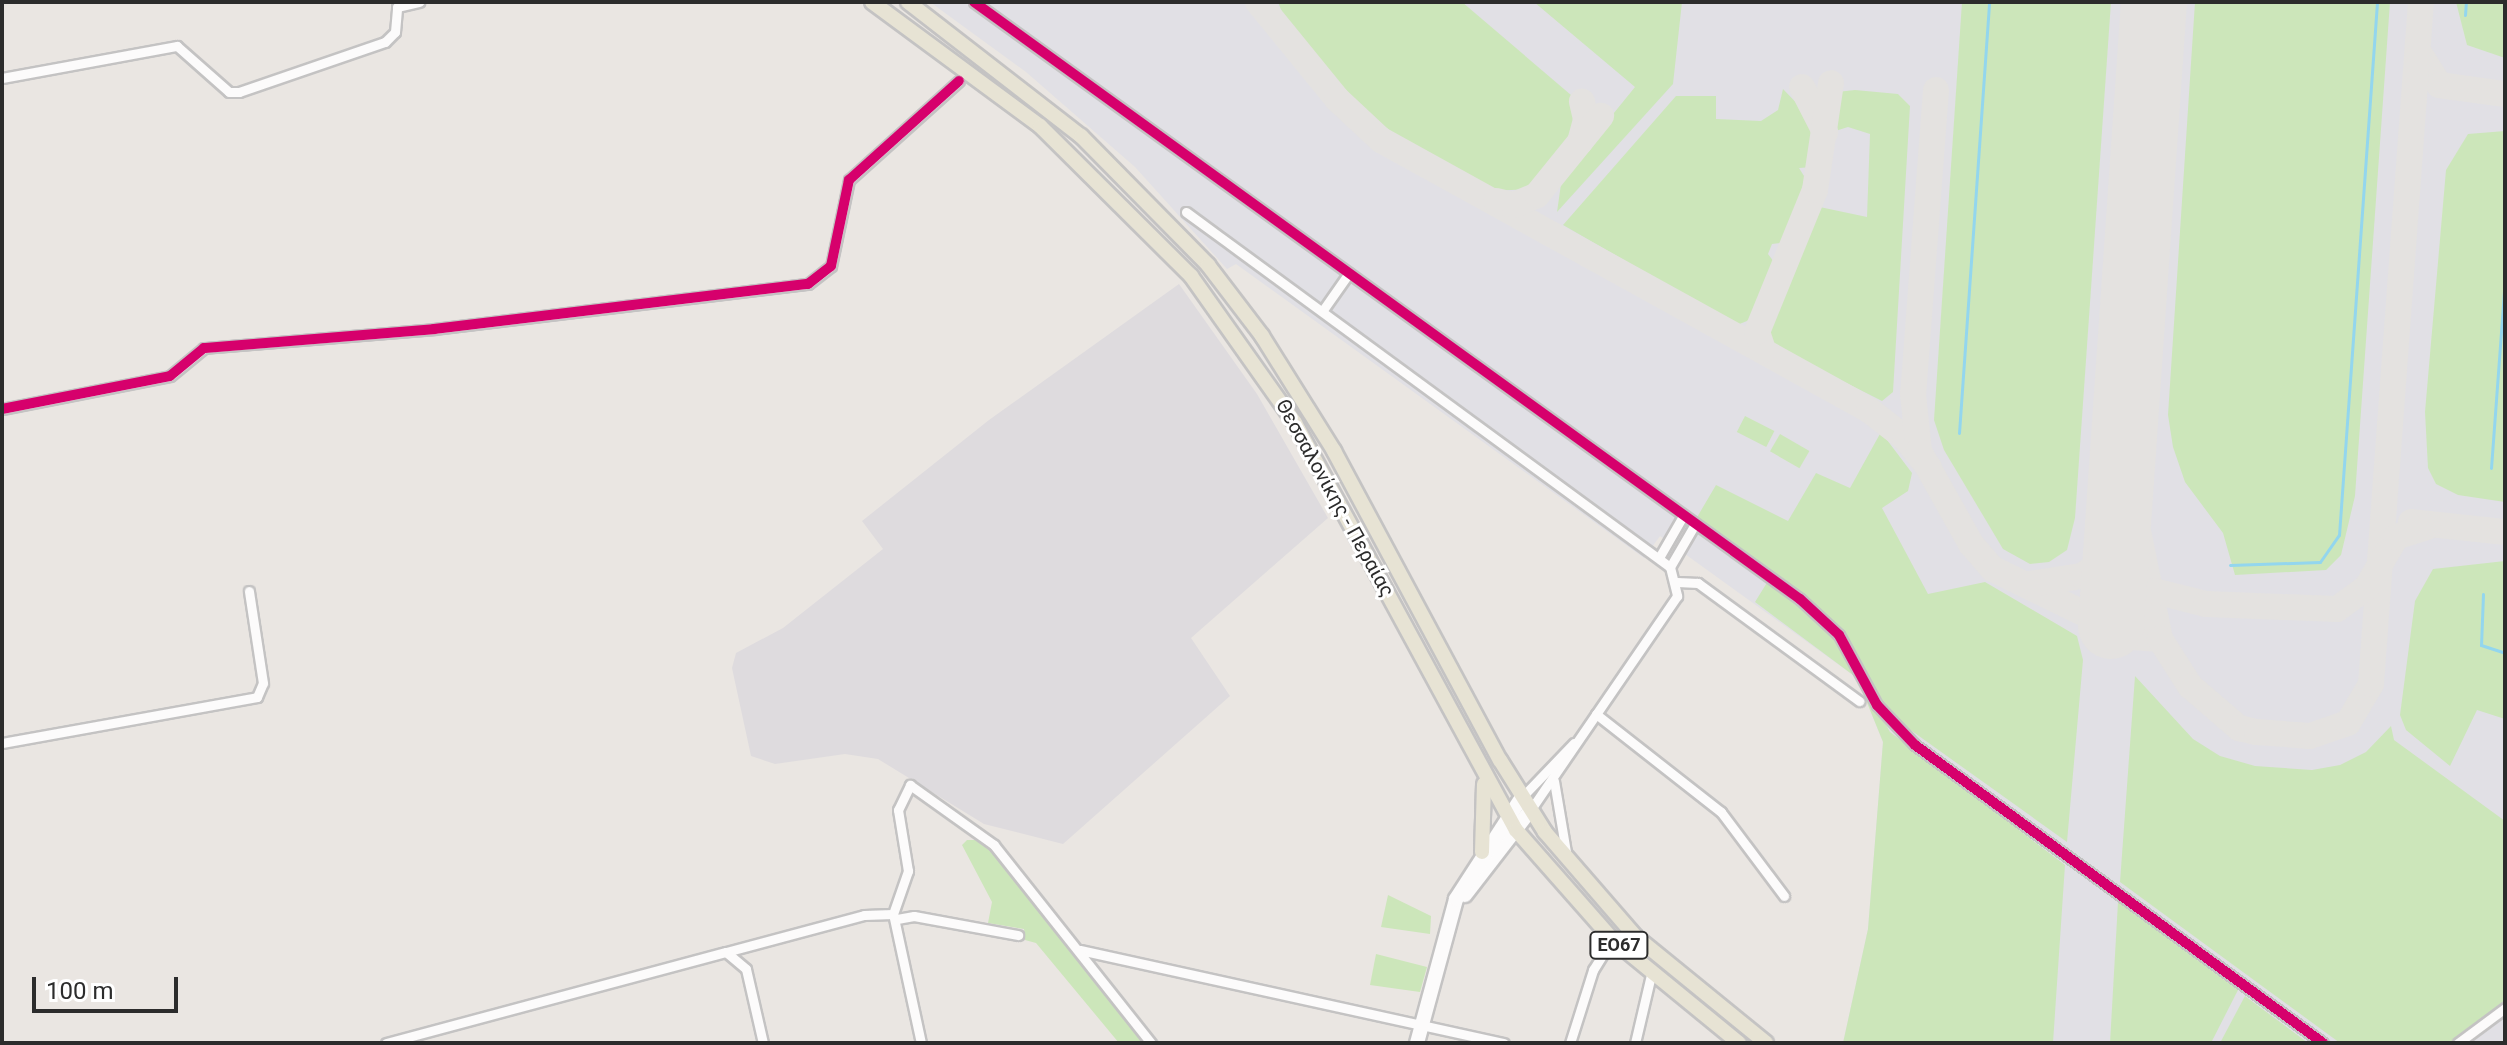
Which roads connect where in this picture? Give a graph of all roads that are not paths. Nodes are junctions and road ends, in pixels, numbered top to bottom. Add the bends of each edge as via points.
1 (419, 2) edge
2 (872, 2) edge
3 (908, 2) edge
4 (974, 2) edge
5 (2, 78) edge
6 (959, 81) dead end
7 (1186, 212) dead end
8 (1349, 273) junction
9 (1323, 310) junction
10 (2, 409) edge
11 (1683, 516) junction
12 (1695, 524) junction
13 (1660, 556) junction
14 (1670, 567) junction
15 (1677, 582) junction
16 (249, 591) dead end
17 (1859, 701) dead end
18 (1596, 714) junction
19 (2, 743) edge
20 (1574, 743) junction
21 (1482, 775) junction
22 (1555, 778) junction
23 (1522, 797) junction
24 (1530, 811) junction
25 (1512, 824) junction
26 (1482, 852) junction
27 (1578, 872) junction
28 (1784, 896) dead end
29 (1453, 912) junction
30 (895, 916) junction
31 (1018, 935) dead end
32 (1612, 939) junction
33 (740, 949) junction
34 (1080, 950) junction
35 (726, 952) junction
36 (742, 961) junction
37 (1651, 975) junction
38 (2505, 1008) edge
39 (1421, 1025) junction
40 (386, 1043) edge
41 (763, 1043) edge
42 (921, 1043) edge
43 (1151, 1043) edge
44 (1417, 1043) edge
45 (1504, 1043) edge
46 (1570, 1043) edge
47 (1635, 1043) edge
48 (1739, 1043) edge
49 (1766, 1043) edge
50 (2323, 1043) edge
51 (2458, 1043) edge

1 - 5 street via 397,7 395,32 385,42 239,92 229,92 177,46
2 - 21 main road, Θεσσαλονίκης - Περαίας via 1064,147 1206,294 1312,453
3 - 23 main road, Θεσσαλονίκης - Περαίας via 1105,157 1236,300 1334,451
4 - 8 street
6 - 10 street via 849,180 831,266 808,284 434,329 204,348 170,376
7 - 9 street
8 - 9 street
8 - 11 street
9 - 13 street
11 - 12 street
11 - 13 street
12 - 14 street
12 - 50 street via 1828,623 1849,648 1877,705 1915,745
13 - 14 street
14 - 15 street
15 - 17 street via 1698,583
15 - 18 street via 1677,596
16 - 19 street via 263,683 257,697
18 - 20 street
18 - 28 street via 1721,812 1753,863
20 - 22 street
20 - 23 street
21 - 25 main road, Θεσσαλονίκης - Περαίας
21 - 26 main road
22 - 24 street
22 - 27 street via 1558,829
23 - 24 main road, Θεσσαλονίκης - Περαίας
23 - 25 main road
24 - 25 main road
24 - 27 main road, Θεσσαλονίκης - Περαίας / ΕΟ67
25 - 26 main road
25 - 29 main road
25 - 32 main road, Θεσσαλονίκης - Περαίας / ΕΟ67
26 - 29 main road
27 - 49 main road, Θεσσαλονίκης - Περαίας / ΕΟ67 via 1678,975
29 - 39 main road
30 - 31 street
30 - 33 street via 872,913
30 - 34 street via 908,871 898,810 910,785 985,837
30 - 42 street
32 - 37 main road, Θεσσαλονίκης - Περαίας / ΕΟ67
32 - 46 street via 1593,970
33 - 35 street
33 - 36 street
34 - 39 street
34 - 43 street
35 - 36 street
35 - 40 street
36 - 41 street
37 - 47 street
37 - 48 main road, Θεσσαλονίκης - Περαίας / ΕΟ67
38 - 51 street
39 - 44 main road
39 - 45 street

